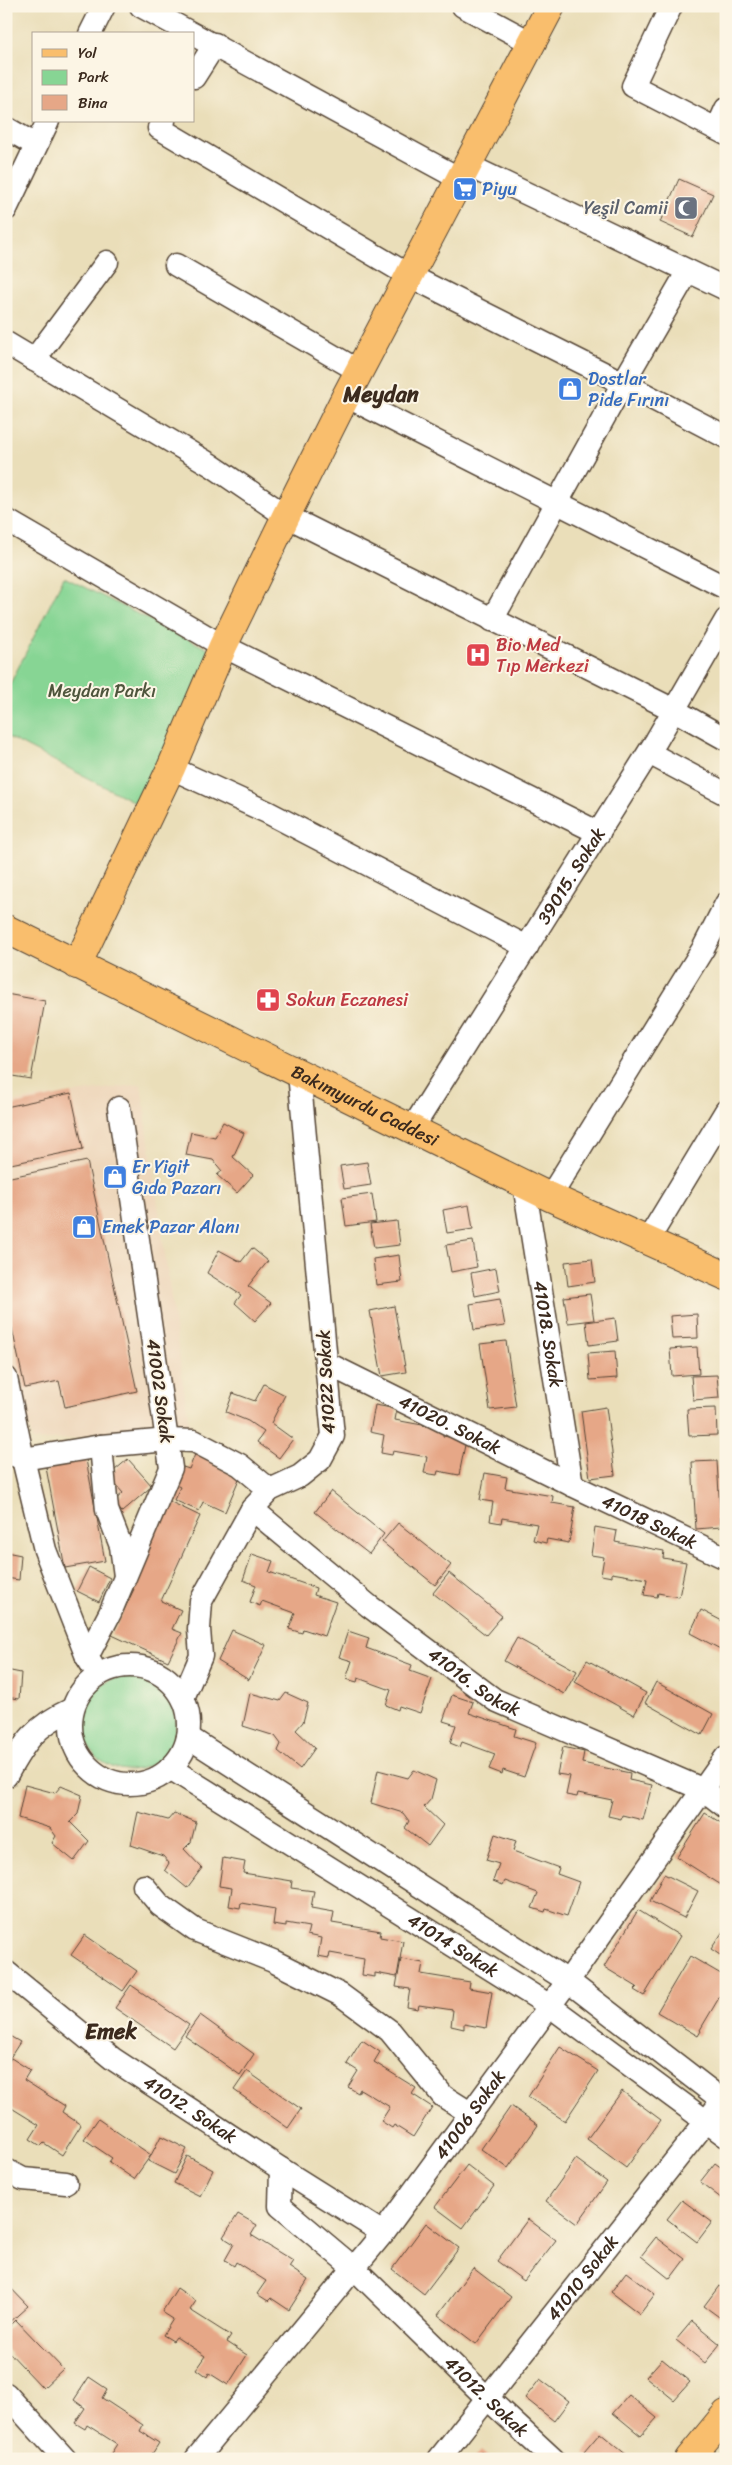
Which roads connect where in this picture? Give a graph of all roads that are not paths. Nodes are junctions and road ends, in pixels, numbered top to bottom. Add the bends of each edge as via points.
1 (104, 6) edge
2 (141, 6) edge
3 (550, 6) edge
4 (671, 6) edge
5 (470, 8) edge
6 (91, 32) edge
7 (192, 32) edge
8 (195, 34) edge
9 (530, 42) junction
10 (215, 44) junction
11 (195, 74) edge
12 (48, 122) edge
13 (163, 122) edge
14 (723, 124) edge
15 (6, 128) edge
16 (36, 145) junction
17 (464, 172) junction
18 (6, 209) edge
19 (107, 262) dead end
20 (176, 265) dead end
21 (688, 271) junction
22 (410, 276) junction
23 (726, 289) edge
24 (6, 343) edge
25 (34, 360) junction
26 (360, 372) junction
27 (623, 383) junction
28 (346, 396) junction
29 (726, 437) edge
30 (558, 501) junction
31 (286, 516) junction
32 (6, 520) edge
33 (726, 588) edge
34 (492, 620) junction
35 (726, 620) edge
36 (223, 646) junction
37 (674, 710) junction
38 (726, 739) edge
39 (649, 753) junction
40 (171, 768) junction
41 (726, 794) edge
42 (599, 833) junction
43 (726, 904) edge
44 (6, 929) edge
45 (528, 946) junction
46 (77, 965) junction
47 (299, 1073) junction
48 (119, 1108) dead end
49 (726, 1111) edge
50 (412, 1129) junction
51 (524, 1184) junction
52 (550, 1197) junction
53 (648, 1240) junction
54 (726, 1276) edge
55 (328, 1364) junction
56 (6, 1378) edge
57 (168, 1440) junction
58 (102, 1446) junction
59 (14, 1455) edge
60 (572, 1485) junction
61 (270, 1490) junction
62 (252, 1509) junction
63 (726, 1558) edge
64 (125, 1577) junction
65 (92, 1666) junction
66 (183, 1698) junction
67 (72, 1709) junction
68 (188, 1737) junction
69 (726, 1757) edge
70 (170, 1768) junction
71 (6, 1776) edge
72 (704, 1790) junction
73 (726, 1806) edge
74 (144, 1886) dead end
75 (6, 1972) edge
76 (568, 1981) junction
77 (550, 2006) junction
78 (725, 2100) edge
79 (470, 2114) junction
80 (707, 2122) junction
81 (726, 2136) edge
82 (6, 2170) edge
83 (281, 2170) junction
84 (66, 2183) dead end
85 (383, 2233) junction
86 (355, 2269) junction
87 (6, 2394) edge
88 (487, 2398) junction
89 (726, 2414) edge
90 (65, 2459) edge
91 (196, 2459) edge
92 (439, 2459) edge
93 (553, 2459) edge
94 (689, 2459) edge

1 - 6 street
2 - 7 street
3 - 9 main road
4 - 14 street via 634,86
5 - 9 street
8 - 10 street
9 - 17 main road
10 - 11 street
10 - 17 street
12 - 16 street
13 - 22 street via 160,128
15 - 16 street
16 - 18 street
17 - 21 street
17 - 22 main road
19 - 25 street
20 - 26 street
21 - 23 street
21 - 27 street
22 - 26 main road
22 - 27 street
24 - 25 street
25 - 31 street via 211,466
26 - 28 main road
27 - 29 street
27 - 30 street
28 - 30 street
28 - 31 main road
30 - 33 street
30 - 34 street
31 - 34 street
31 - 36 main road
32 - 36 street
34 - 37 street
35 - 37 street, 39015. Sokak
36 - 40 main road
36 - 42 street
37 - 38 street
37 - 39 street, 39015. Sokak
39 - 41 street
39 - 42 street, 39015. Sokak
40 - 45 street via 267,812
40 - 46 main road
42 - 45 street, 39015. Sokak
43 - 52 street via 703,949
44 - 46 main road, Bakımyurdu Caddesi
45 - 50 street, 39015. Sokak
46 - 47 main road, Bakımyurdu Caddesi
47 - 50 main road, Bakımyurdu Caddesi
47 - 55 street, 41022 Sokak
48 - 57 street, 41002 Sokak
49 - 53 street
50 - 51 main road, Bakımyurdu Caddesi
51 - 52 main road, Bakımyurdu Caddesi
51 - 60 street, 41018. Sokak
52 - 53 main road, Bakımyurdu Caddesi
53 - 54 main road, Bakımyurdu Caddesi
55 - 60 street, 41020. Sokak
55 - 61 street, 41022 Sokak via 333,1436 320,1460 300,1476
56 - 59 street
57 - 58 street
57 - 61 street via 194,1441 240,1464
57 - 64 street, 41002 Sokak via 171,1468
58 - 59 street
58 - 64 street via 107,1510 121,1546
59 - 65 street via 45,1550
60 - 63 street, 41018 Sokak
61 - 62 street, 41022 Sokak
62 - 66 street, 41022 Sokak via 201,1601 201,1656
62 - 72 street, 41016. Sokak via 369,1606 495,1700
64 - 65 street, 41002 Sokak
65 - 66 street via 132,1665 157,1671 174,1684
65 - 67 street
66 - 68 street via 191,1723
67 - 70 street via 70,1729 76,1750 93,1772 112,1782 131,1785 151,1781
67 - 71 street via 49,1720 24,1743
68 - 70 street via 185,1750
68 - 76 street, 41014 Sokak
69 - 72 street, 41006 Sokak
70 - 77 street, 41014 Sokak
72 - 73 street, 41016. Sokak
72 - 76 street, 41006 Sokak
74 - 79 street via 160,1905 196,1930 273,1961 340,1995 390,2031 443,2096
75 - 83 street, 41012. Sokak via 113,2058
76 - 77 street, 41006 Sokak
76 - 78 street, 41014 Sokak
77 - 79 street, 41006 Sokak
77 - 80 street, 41014 Sokak
78 - 80 street, 41010 Sokak
79 - 85 street, 41006 Sokak
80 - 81 street, 41014 Sokak
80 - 88 street, 41010 Sokak
82 - 84 street via 23,2179
83 - 85 street, 41012. Sokak
83 - 86 street, 41012. Sokak via 280,2206
85 - 86 street, 41006 Sokak
86 - 88 street, 41012. Sokak
86 - 91 street, 41006 Sokak
87 - 90 street
88 - 92 street, 41010 Sokak
88 - 93 street, 41012. Sokak
89 - 94 main road

